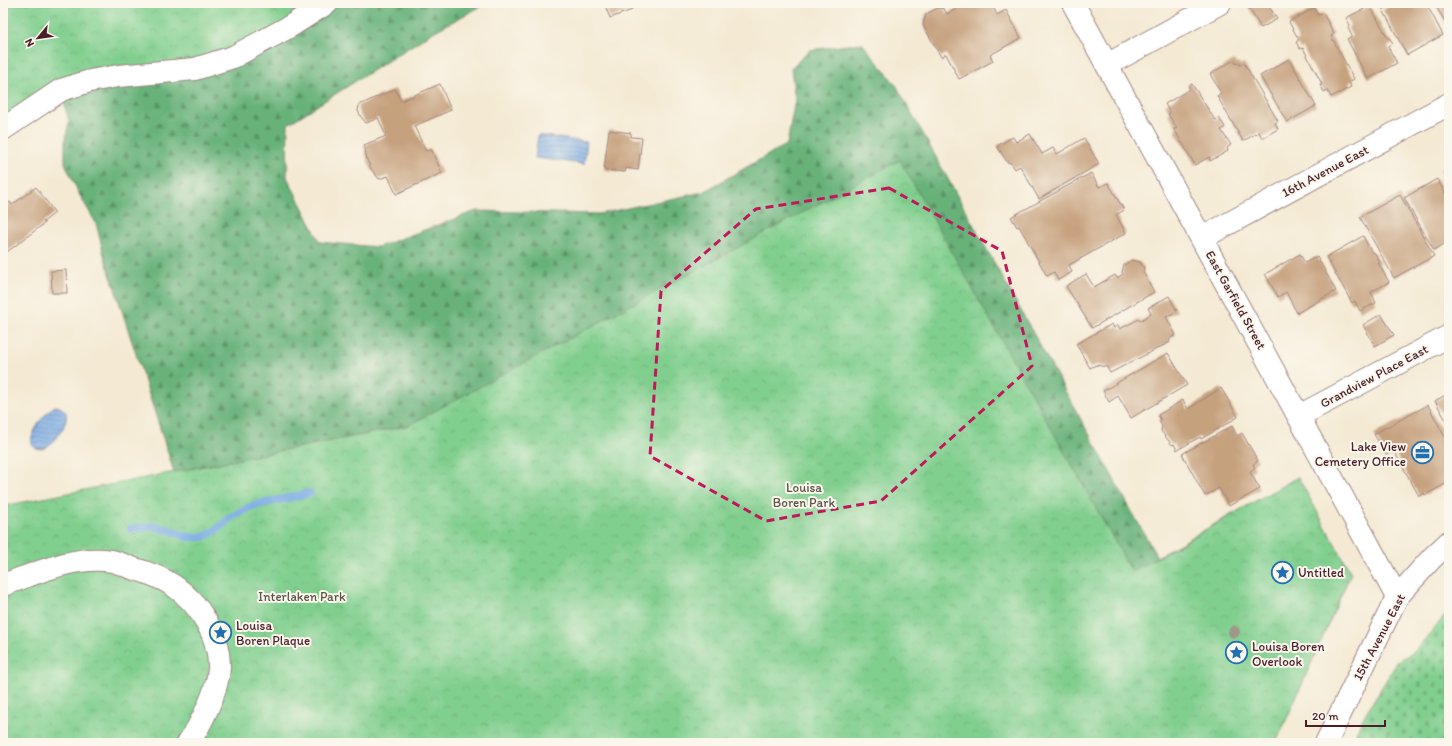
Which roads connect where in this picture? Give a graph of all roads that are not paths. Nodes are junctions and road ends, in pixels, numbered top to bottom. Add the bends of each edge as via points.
1 (326, 3) edge
2 (1073, 3) edge
3 (1220, 3) edge
4 (1107, 65) junction
5 (1449, 104) edge
6 (3, 129) edge
7 (1202, 238) junction
8 (1449, 336) edge
9 (1299, 416) junction
10 (1449, 542) edge
11 (3, 585) edge
12 (1397, 597) junction
13 (188, 743) edge
14 (1326, 743) edge

1 - 6 street via 289,27 233,57 196,69 118,76 61,90
2 - 4 street, East Garfield Street
3 - 4 street
4 - 7 street, East Garfield Street
5 - 7 street, 16th Avenue East
7 - 9 street, East Garfield Street
8 - 9 street, Grandview Place East
9 - 12 street, East Garfield Street
10 - 12 street, 15th Avenue East
11 - 13 street via 80,561 112,561 174,586 200,612 210,628 216,644 219,668 214,690
12 - 14 street, 15th Avenue East

